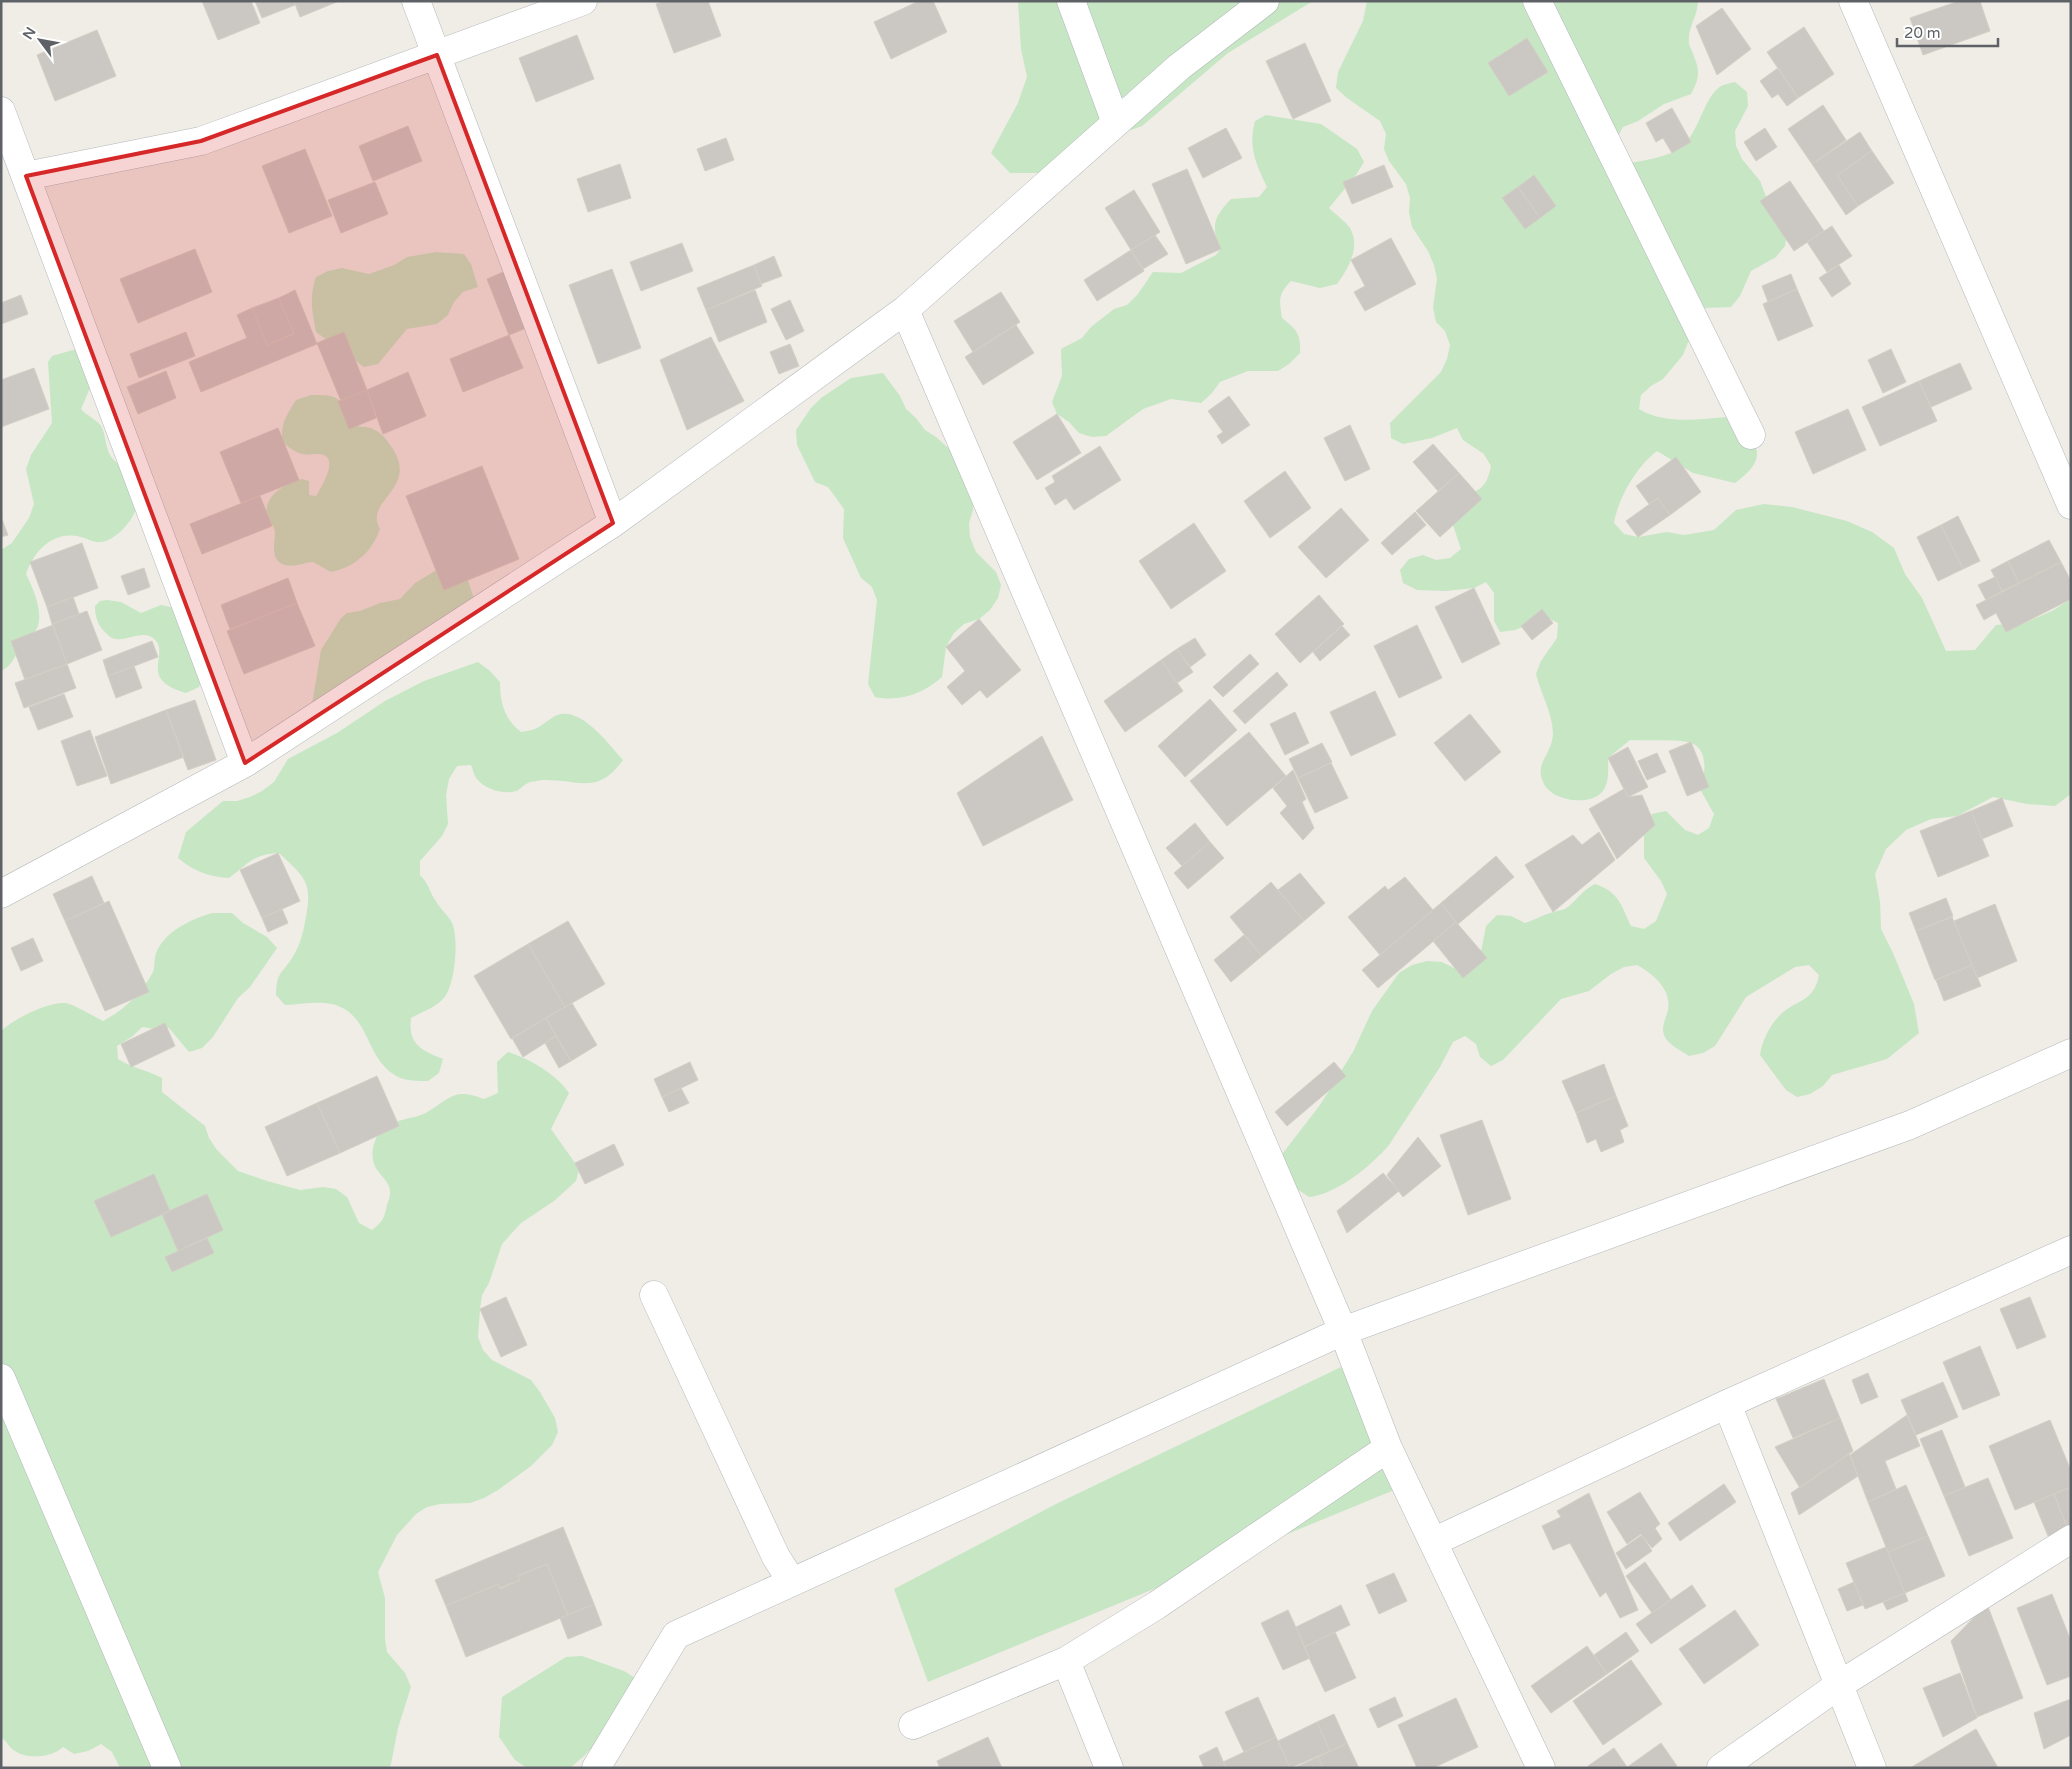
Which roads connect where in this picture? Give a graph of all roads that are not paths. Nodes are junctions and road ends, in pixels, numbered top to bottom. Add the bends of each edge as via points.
1 (416, 1) edge
2 (583, 1) edge
3 (1071, 1) edge
4 (1265, 1) edge
5 (1536, 1) edge
6 (1853, 1) edge
7 (437, 55) junction
8 (1, 111) edge
9 (1116, 123) junction
10 (26, 176) junction
11 (905, 310) junction
12 (1751, 436) dead end
13 (2071, 504) edge
14 (613, 523) junction
15 (245, 763) junction
16 (1, 894) edge
17 (2071, 1053) edge
18 (2071, 1250) edge
19 (654, 1295) dead end
20 (1343, 1330) junction
21 (1, 1378) edge
22 (1727, 1404) junction
23 (1388, 1448) junction
24 (2071, 1540) edge
25 (1433, 1542) junction
26 (792, 1582) junction
27 (1066, 1662) junction
28 (1839, 1685) junction
29 (913, 1725) dead end
30 (168, 1768) edge
31 (596, 1768) edge
32 (1109, 1768) edge
33 (1541, 1768) edge
34 (1721, 1768) edge
35 (1872, 1768) edge

1 - 7 street
2 - 7 street
3 - 9 street
4 - 9 street via 1194,55
5 - 12 street
6 - 13 street
7 - 10 street via 201,142
7 - 14 street
8 - 10 street
9 - 11 street
10 - 15 street
11 - 14 street
11 - 20 street
14 - 15 street
15 - 16 street
17 - 20 street via 1910,1125
18 - 22 street
19 - 26 street via 776,1557
20 - 23 street
20 - 26 street
21 - 30 street
22 - 25 street
22 - 28 street
23 - 25 street
23 - 27 street via 1157,1605
24 - 28 street
25 - 33 street
26 - 31 street via 676,1635
27 - 29 street
27 - 32 street
28 - 34 street
28 - 35 street

